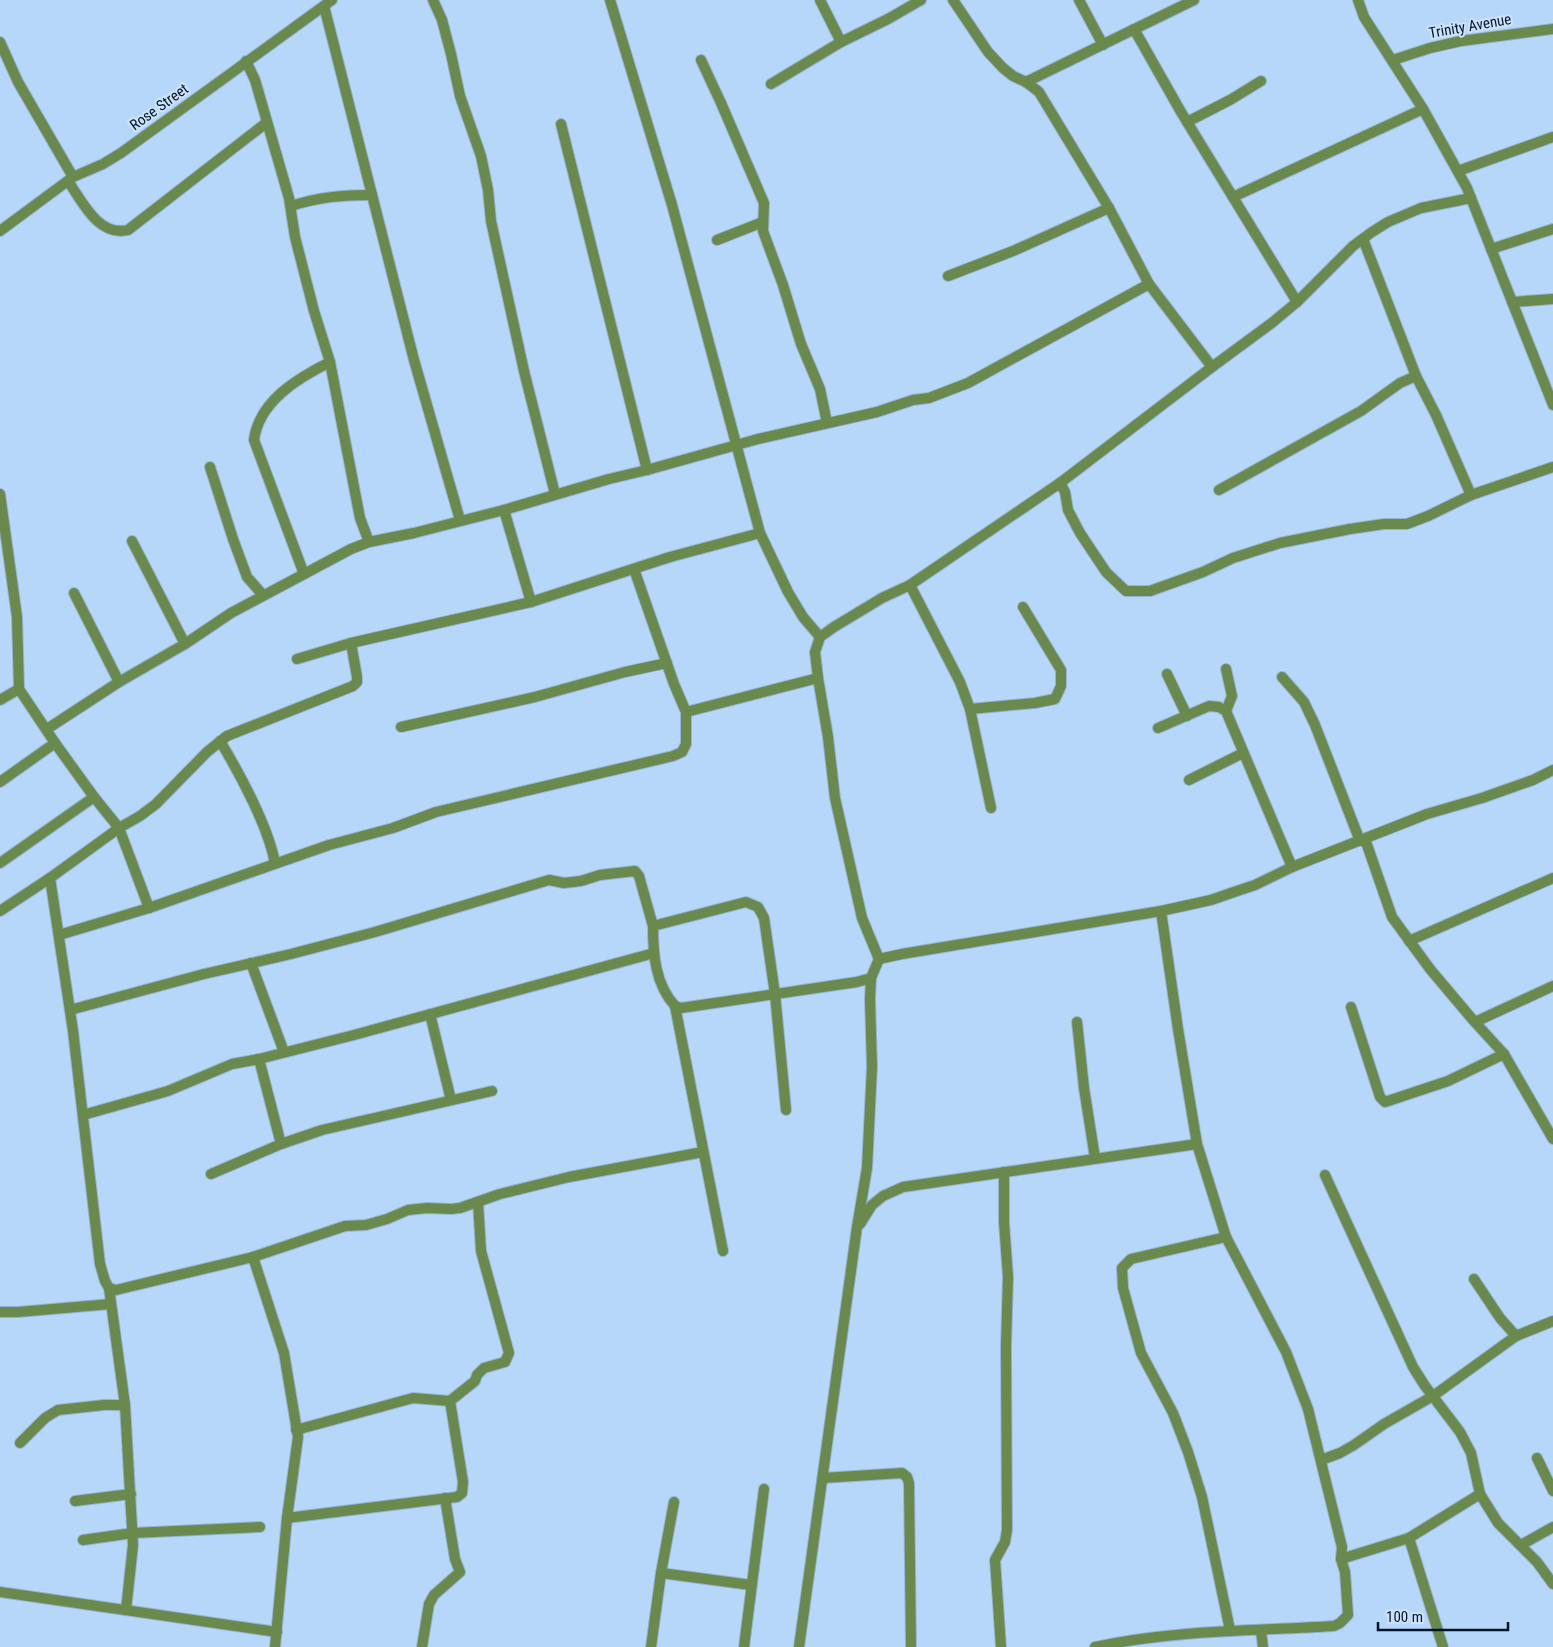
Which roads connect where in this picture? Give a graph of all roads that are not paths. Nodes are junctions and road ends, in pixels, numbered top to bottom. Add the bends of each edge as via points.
1 (433, 0) edge
2 (610, 0) edge
3 (820, 0) edge
4 (921, 0) edge
5 (953, 0) edge
6 (1079, 0) edge
7 (1194, 0) edge
8 (1358, 0) edge
9 (328, 3) edge
10 (1134, 29) junction
11 (1553, 29) edge
12 (0, 42) edge
13 (841, 42) junction
14 (1103, 44) junction
15 (701, 60) dead end
16 (1393, 60) junction
17 (246, 61) junction
18 (1261, 81) dead end
19 (1026, 82) junction
20 (772, 84) dead end
21 (1423, 109) junction
22 (1187, 122) junction
23 (266, 123) junction
24 (560, 124) dead end
25 (1553, 137) edge
26 (1458, 171) junction
27 (71, 179) junction
28 (372, 195) junction
29 (1233, 197) junction
30 (1471, 198) junction
31 (291, 206) junction
32 (1109, 208) junction
33 (763, 222) junction
34 (2, 226) edge
35 (1553, 229) edge
36 (1363, 239) junction
37 (716, 240) dead end
38 (1491, 249) junction
39 (948, 276) dead end
40 (1149, 284) junction
41 (1553, 299) edge
42 (1297, 302) junction
43 (1512, 302) junction
44 (330, 362) junction
45 (1212, 367) junction
46 (1416, 376) junction
47 (1553, 406) edge
48 (828, 423) junction
49 (737, 446) junction
50 (210, 467) dead end
51 (1553, 467) edge
52 (647, 470) junction
53 (1060, 483) junction
54 (1219, 490) dead end
55 (0, 494) edge
56 (555, 494) junction
57 (1471, 495) junction
58 (504, 510) junction
59 (460, 520) junction
60 (760, 533) junction
61 (132, 541) dead end
62 (369, 542) junction
63 (634, 569) junction
64 (304, 574) junction
65 (910, 585) junction
66 (74, 594) dead end
67 (263, 595) junction
68 (531, 602) junction
69 (1023, 607) dead end
70 (820, 637) junction
71 (351, 643) junction
72 (185, 644) junction
73 (297, 659) dead end
74 (667, 664) junction
75 (1226, 669) dead end
76 (1167, 674) dead end
77 (1282, 677) dead end
78 (818, 678) junction
79 (119, 682) junction
80 (19, 689) junction
81 (0, 700) edge
82 (970, 709) junction
83 (1226, 711) junction
84 (686, 712) junction
85 (1186, 716) junction
86 (401, 727) dead end
87 (1158, 728) dead end
88 (47, 729) junction
89 (220, 741) junction
90 (55, 743) junction
91 (1243, 753) junction
92 (1553, 770) edge
93 (1189, 780) dead end
94 (0, 782) edge
95 (94, 797) junction
96 (991, 808) dead end
97 (119, 828) junction
98 (1363, 840) junction
99 (0, 863) edge
100 (275, 863) junction
101 (1292, 867) junction
102 (50, 878) junction
103 (1553, 878) edge
104 (149, 908) junction
105 (0, 911) edge
106 (1161, 911) junction
107 (653, 926) junction
108 (59, 936) junction
109 (1410, 941) junction
110 (654, 953) junction
111 (879, 959) junction
112 (251, 962) junction
113 (871, 978) junction
114 (1553, 986) edge
115 (775, 994) junction
116 (675, 1006) junction
117 (1351, 1006) dead end
118 (70, 1010) junction
119 (430, 1014) junction
120 (1077, 1022) dead end
121 (1475, 1022) junction
122 (284, 1052) junction
123 (1504, 1054) junction
124 (259, 1059) junction
125 (492, 1091) dead end
126 (451, 1100) junction
127 (786, 1110) dead end
128 (83, 1115) junction
129 (1553, 1139) edge
130 (281, 1144) junction
131 (1197, 1144) junction
132 (703, 1152) junction
133 (1095, 1158) junction
134 (1004, 1172) junction
135 (211, 1174) dead end
136 (1325, 1176) dead end
137 (478, 1202) junction
138 (857, 1227) junction
139 (1226, 1237) junction
140 (723, 1250) dead end
141 (254, 1257) junction
142 (1474, 1279) dead end
143 (109, 1288) junction
144 (112, 1304) junction
145 (0, 1312) edge
146 (1553, 1321) edge
147 (1516, 1336) junction
148 (1432, 1396) junction
149 (450, 1401) junction
150 (126, 1405) junction
151 (296, 1430) junction
152 (20, 1443) dead end
153 (1537, 1458) dead end
154 (1320, 1460) junction
155 (822, 1478) junction
156 (764, 1489) dead end
157 (1553, 1491) edge
158 (130, 1494) junction
159 (1480, 1494) junction
160 (445, 1498) junction
161 (75, 1501) dead end
162 (674, 1502) dead end
163 (287, 1518) junction
164 (260, 1527) dead end
165 (1553, 1527) edge
166 (133, 1533) junction
167 (1409, 1538) junction
168 (83, 1540) dead end
169 (1521, 1545) junction
170 (1341, 1559) junction
171 (661, 1574) junction
172 (1553, 1584) edge
173 (751, 1585) junction
174 (0, 1592) edge
175 (126, 1610) junction
176 (1230, 1630) junction
177 (1261, 1631) junction
178 (276, 1632) junction
179 (1148, 1642) edge
180 (275, 1647) edge
181 (422, 1647) edge
182 (651, 1647) edge
183 (744, 1647) edge
184 (799, 1647) edge
185 (911, 1647) edge
186 (1001, 1647) edge
187 (1095, 1647) edge
188 (1263, 1647) edge
189 (1443, 1647) edge

1 - 56 street via 442,20 460,96 481,156 490,221
2 - 49 street via 672,205
3 - 13 street
4 - 13 street
5 - 19 street via 988,52 1013,76
6 - 14 street
7 - 10 street
8 - 16 street via 1364,17
9 - 17 street, Rose Street
9 - 28 street
10 - 14 street
10 - 22 street
11 - 16 street, Trinity Avenue via 1461,40
12 - 27 street
13 - 20 street
14 - 19 street
15 - 33 street via 764,203
16 - 21 street
17 - 23 street
17 - 27 street, Rose Street via 121,153
18 - 22 street
19 - 32 street via 1039,92
21 - 26 street
21 - 29 street
22 - 29 street
23 - 27 street via 128,230 102,226 84,205
23 - 31 street
24 - 52 street
25 - 26 street
26 - 30 street
27 - 34 street, Rose Street
28 - 31 street via 337,195
28 - 59 street via 414,360
29 - 42 street
30 - 36 street via 1414,211 1388,222
30 - 38 street
31 - 44 street via 295,236
32 - 39 street
32 - 40 street
33 - 37 street
33 - 48 street via 800,344 820,389
35 - 38 street
36 - 42 street via 1330,267
36 - 46 street
38 - 43 street
40 - 45 street
40 - 48 street via 968,384 929,398
41 - 43 street
42 - 45 street
43 - 47 street
44 - 62 street via 360,518
44 - 64 street via 282,391 256,428 254,440
45 - 53 street
46 - 54 street via 1400,383 1361,411
46 - 57 street
48 - 49 street
49 - 52 street
49 - 60 street
50 - 67 street via 247,577
51 - 57 street
52 - 56 street
53 - 57 street via 1068,510 1080,533 1106,572 1126,591 1150,591 1280,543 1350,529 1407,524
53 - 65 street
55 - 80 street via 17,617
56 - 58 street
58 - 59 street
58 - 68 street
59 - 62 street
60 - 63 street
60 - 70 street via 788,592
61 - 72 street
62 - 64 street
63 - 68 street
63 - 74 street
64 - 67 street
65 - 70 street via 882,598
65 - 82 street via 956,674
66 - 79 street
67 - 72 street
68 - 71 street
69 - 82 street via 1061,670 1061,686 1054,699
70 - 78 street via 815,652
71 - 73 street
71 - 89 street via 357,678 353,686
72 - 79 street
74 - 84 street
74 - 86 street
75 - 83 street via 1232,696
76 - 85 street
77 - 98 street via 1304,702
78 - 84 street
78 - 111 street via 835,798 852,880 862,918
79 - 88 street
80 - 81 street
80 - 88 street
82 - 96 street
83 - 85 street via 1219,706 1209,706
83 - 91 street
84 - 100 street via 686,744 682,752 673,756 436,812
85 - 87 street
88 - 90 street
89 - 97 street via 156,804
89 - 100 street via 242,780 270,843
90 - 94 street
90 - 95 street
91 - 93 street
91 - 101 street
92 - 98 street
95 - 97 street
95 - 99 street
97 - 102 street
97 - 104 street
98 - 101 street
98 - 109 street via 1392,917
100 - 104 street
101 - 106 street via 1255,885 1211,900
102 - 105 street
102 - 108 street
103 - 109 street
104 - 108 street
106 - 111 street
106 - 131 street
107 - 110 street
107 - 112 street via 639,876 635,871 616,872 564,883 549,880 374,932
107 - 115 street via 746,902 758,907 764,918
108 - 118 street
109 - 121 street
110 - 116 street via 662,986
110 - 119 street
111 - 113 street
112 - 118 street
112 - 122 street
113 - 115 street
113 - 138 street via 872,1067 867,1168
114 - 121 street
115 - 116 street via 682,1008
115 - 127 street
116 - 132 street
117 - 123 street via 1380,1097 1385,1102 1448,1081
118 - 128 street
119 - 122 street
119 - 126 street
120 - 133 street
121 - 123 street
122 - 124 street
123 - 129 street
124 - 128 street via 232,1064 168,1091
124 - 130 street
125 - 126 street
126 - 130 street via 322,1130
128 - 143 street via 100,1264
130 - 135 street
131 - 133 street
131 - 139 street
132 - 137 street via 569,1177
132 - 140 street
133 - 134 street
134 - 138 street via 903,1187 872,1205
134 - 186 street via 1008,1277 1007,1530 1005,1542 995,1560
136 - 148 street via 1413,1367
137 - 141 street via 451,1209 408,1210 366,1225 345,1226
137 - 149 street via 481,1251 508,1357 505,1362 484,1368 475,1381
138 - 155 street
139 - 154 street via 1286,1352 1308,1409
139 - 176 street via 1130,1259 1121,1274 1141,1353 1173,1414 1202,1496
141 - 143 street via 116,1290
141 - 151 street via 284,1353
142 - 147 street
143 - 144 street
144 - 145 street
144 - 150 street
146 - 147 street
147 - 148 street
148 - 154 street via 1347,1449
148 - 159 street via 1460,1432 1471,1453
149 - 151 street via 413,1398
149 - 160 street via 463,1482 462,1493
150 - 152 street via 58,1410
150 - 158 street
151 - 163 street via 298,1437
153 - 157 street
154 - 170 street via 1342,1547
155 - 184 street
155 - 185 street via 902,1473 907,1477
156 - 173 street
158 - 161 street
158 - 166 street
159 - 167 street
159 - 169 street via 1498,1523
160 - 163 street
160 - 181 street via 460,1572 434,1595
162 - 171 street
163 - 178 street
164 - 166 street
165 - 169 street
166 - 168 street
166 - 175 street
167 - 170 street
167 - 189 street
169 - 172 street
170 - 177 street via 1348,1615 1340,1623
171 - 173 street
171 - 182 street
173 - 183 street
174 - 175 street
175 - 178 street
176 - 177 street
176 - 179 street
177 - 188 street
178 - 180 street
179 - 187 street

